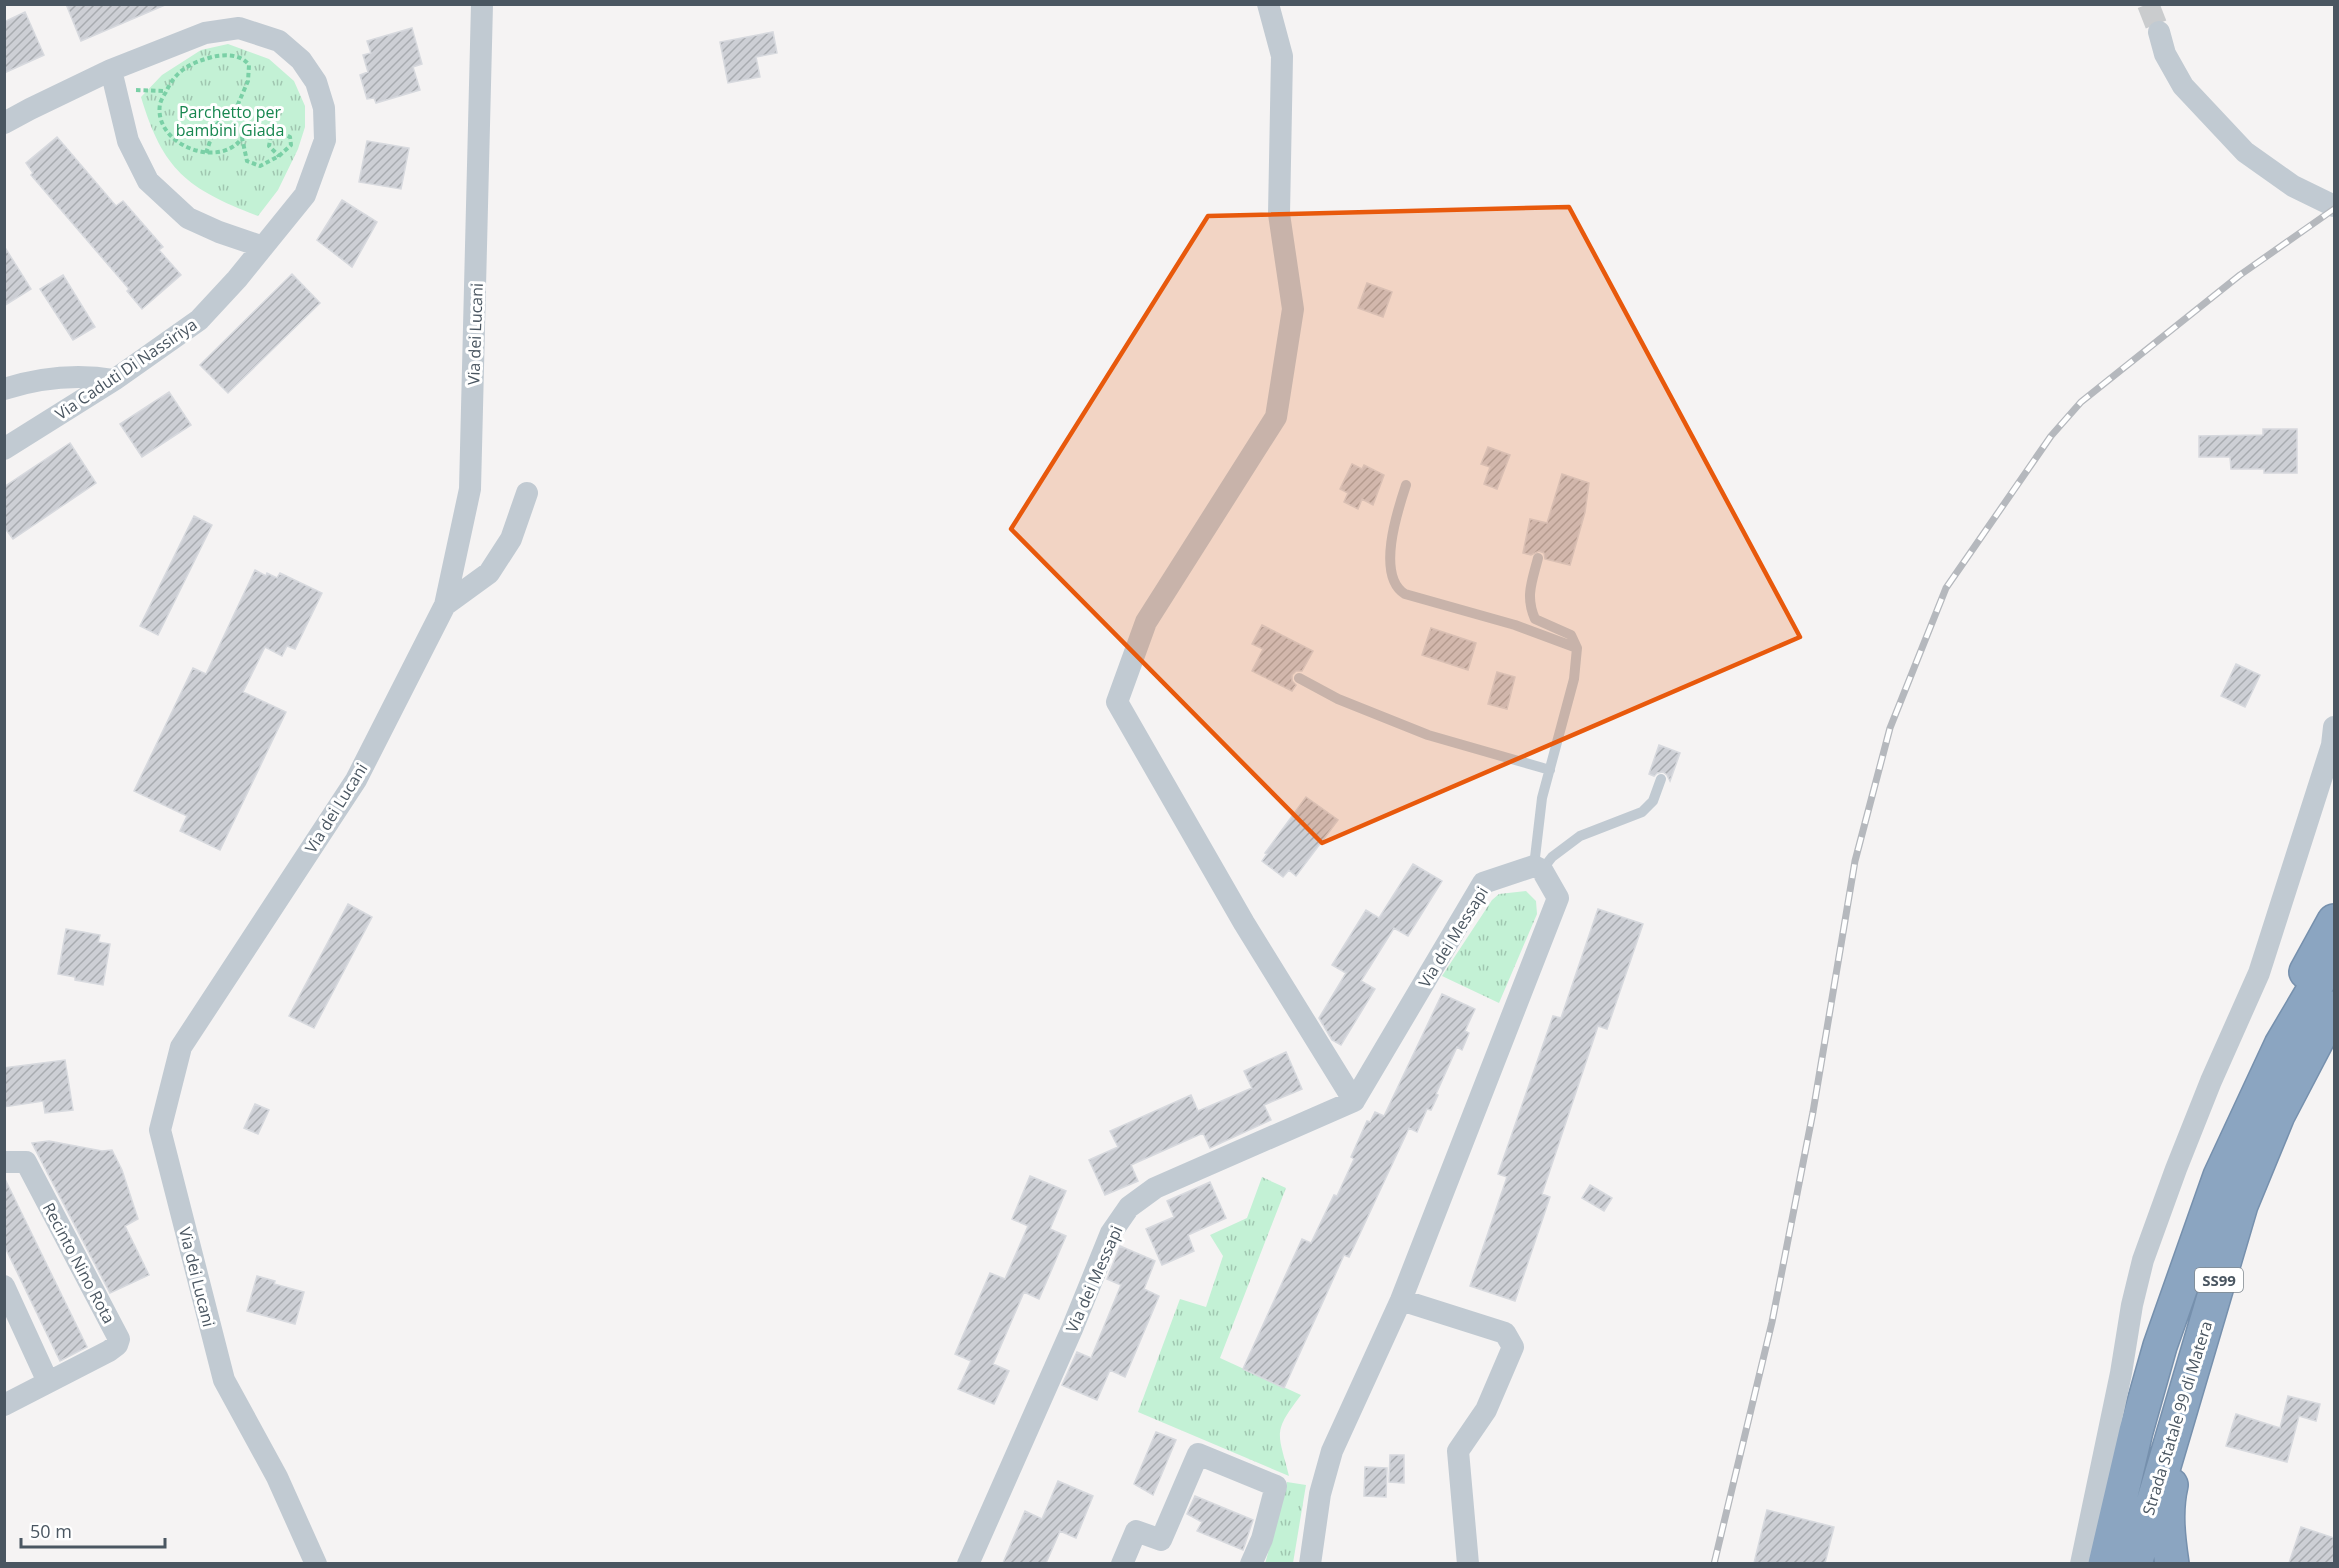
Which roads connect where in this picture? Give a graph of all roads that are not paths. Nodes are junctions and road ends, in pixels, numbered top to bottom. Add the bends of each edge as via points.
1 (482, 4) edge
2 (1268, 4) edge
3 (2159, 32) tunnel mouth
4 (111, 70) junction
5 (4, 123) edge
6 (2334, 206) edge
7 (263, 246) junction
8 (114, 380) junction
9 (4, 389) edge
10 (4, 449) edge
11 (1406, 485) dead end
12 (527, 493) dead end
13 (1538, 558) dead end
14 (445, 605) junction
15 (1577, 648) junction
16 (1299, 678) dead end
17 (2334, 727) edge
18 (1550, 770) junction
19 (1661, 778) dead end
20 (1538, 868) junction
21 (2334, 921) edge
22 (2334, 955) edge
23 (2334, 1008) edge
24 (1354, 1101) junction
25 (4, 1162) edge
26 (2220, 1176) junction
27 (2241, 1205) junction
28 (4, 1286) edge
29 (1401, 1300) junction
30 (48, 1382) junction
31 (4, 1405) edge
32 (316, 1563) edge
33 (968, 1563) edge
34 (1122, 1563) edge
35 (1251, 1563) edge
36 (1310, 1563) edge
37 (1468, 1563) edge
38 (2081, 1563) edge
39 (2105, 1563) edge
40 (2135, 1563) edge
41 (2172, 1563) edge

1 - 14 street, Via dei Lucani via 470,489
2 - 24 street via 1282,56 1279,214 1293,309 1276,417 1146,622 1117,702
3 - 6 street via 2165,54 2183,86 2245,152 2293,186
4 - 5 street, Via Caduti Di Nassiriya
4 - 7 street via 128,141 148,181 188,218
4 - 7 street, Via Caduti Di Nassiriya via 205,33 239,28 279,41 301,60 316,82 324,108 325,140 304,195
7 - 8 street, Via Caduti Di Nassiriya via 199,320
8 - 9 street via 58,378
8 - 10 street, Via Caduti Di Nassiriya
11 - 15 lane via 1393,531 1390,567 1397,589
12 - 14 street via 511,539 489,573
13 - 15 lane via 1529,605 1535,619 1571,635
14 - 32 street, Via dei Lucani via 356,780 181,1047 160,1130 224,1380 277,1477
15 - 18 lane via 1574,679
16 - 18 lane via 1338,699 1428,735
17 - 38 street via 2332,746 2259,973 2211,1081 2143,1260
18 - 20 lane via 1542,798
19 - 20 lane via 1653,801 1642,812 1580,836
20 - 24 street, Via dei Messapi via 1483,883
20 - 29 street via 1558,898
21 - 26 highway via 2245,1088 2226,1132
22 - 26 highway, SS99 via 2281,1045
23 - 27 highway, Strada Statale 99 di Matera / SS99 via 2278,1115
24 - 33 street, Via dei Messapi via 1155,1188 1129,1207 1111,1233
25 - 30 street, Recinto Nino Rota via 26,1162 119,1339 109,1351
26 - 39 highway, SS99 via 2160,1346
27 - 40 highway, Strada Statale 99 di Matera / SS99
27 - 41 highway via 2168,1498
28 - 30 street
29 - 36 street via 1332,1451 1320,1494
29 - 37 street via 1505,1334 1513,1347 1486,1410 1458,1451
30 - 31 street, Recinto Nino Rota
34 - 35 street via 1136,1531 1161,1540 1198,1454 1276,1486 1262,1539

